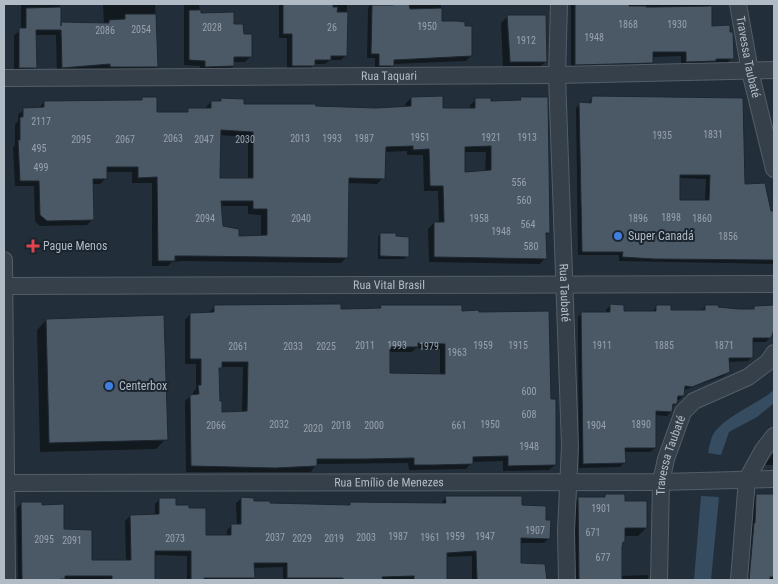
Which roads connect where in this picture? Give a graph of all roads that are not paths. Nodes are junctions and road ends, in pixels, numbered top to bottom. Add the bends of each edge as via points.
1 (559, 4) edge
2 (738, 4) edge
3 (774, 70) edge
4 (750, 71) junction
5 (557, 75) junction
6 (4, 78) edge
7 (774, 168) edge
8 (4, 260) edge
9 (565, 284) junction
10 (774, 284) edge
11 (4, 286) edge
12 (774, 353) edge
13 (774, 436) edge
14 (747, 479) junction
15 (774, 479) edge
16 (568, 482) junction
17 (661, 482) junction
18 (4, 483) edge
19 (7, 580) edge
20 (567, 580) edge
21 (659, 580) edge
22 (739, 580) edge

1 - 5 street, Rua Taubaté
2 - 4 street, Travessa Taubaté
3 - 4 street, Rua Taquari
4 - 5 street, Rua Taquari
4 - 7 street, Travessa Taubaté
5 - 6 street, Rua Taquari
5 - 9 street, Rua Taubaté
8 - 11 street
9 - 10 street, Rua Vital Brasil
9 - 11 street, Rua Vital Brasil
9 - 16 street, Rua Taubaté via 570,446
11 - 18 street
12 - 17 street, Travessa Taubaté via 768,362 748,377 694,401 683,412
13 - 14 street
14 - 15 street, Rua Emílio de Menezes
14 - 17 street, Rua Emílio de Menezes
14 - 22 street
16 - 17 street, Rua Emílio de Menezes
16 - 18 street, Rua Emílio de Menezes
16 - 20 street, Rua Taubaté
17 - 21 street, Travessa Taubaté
18 - 19 street

